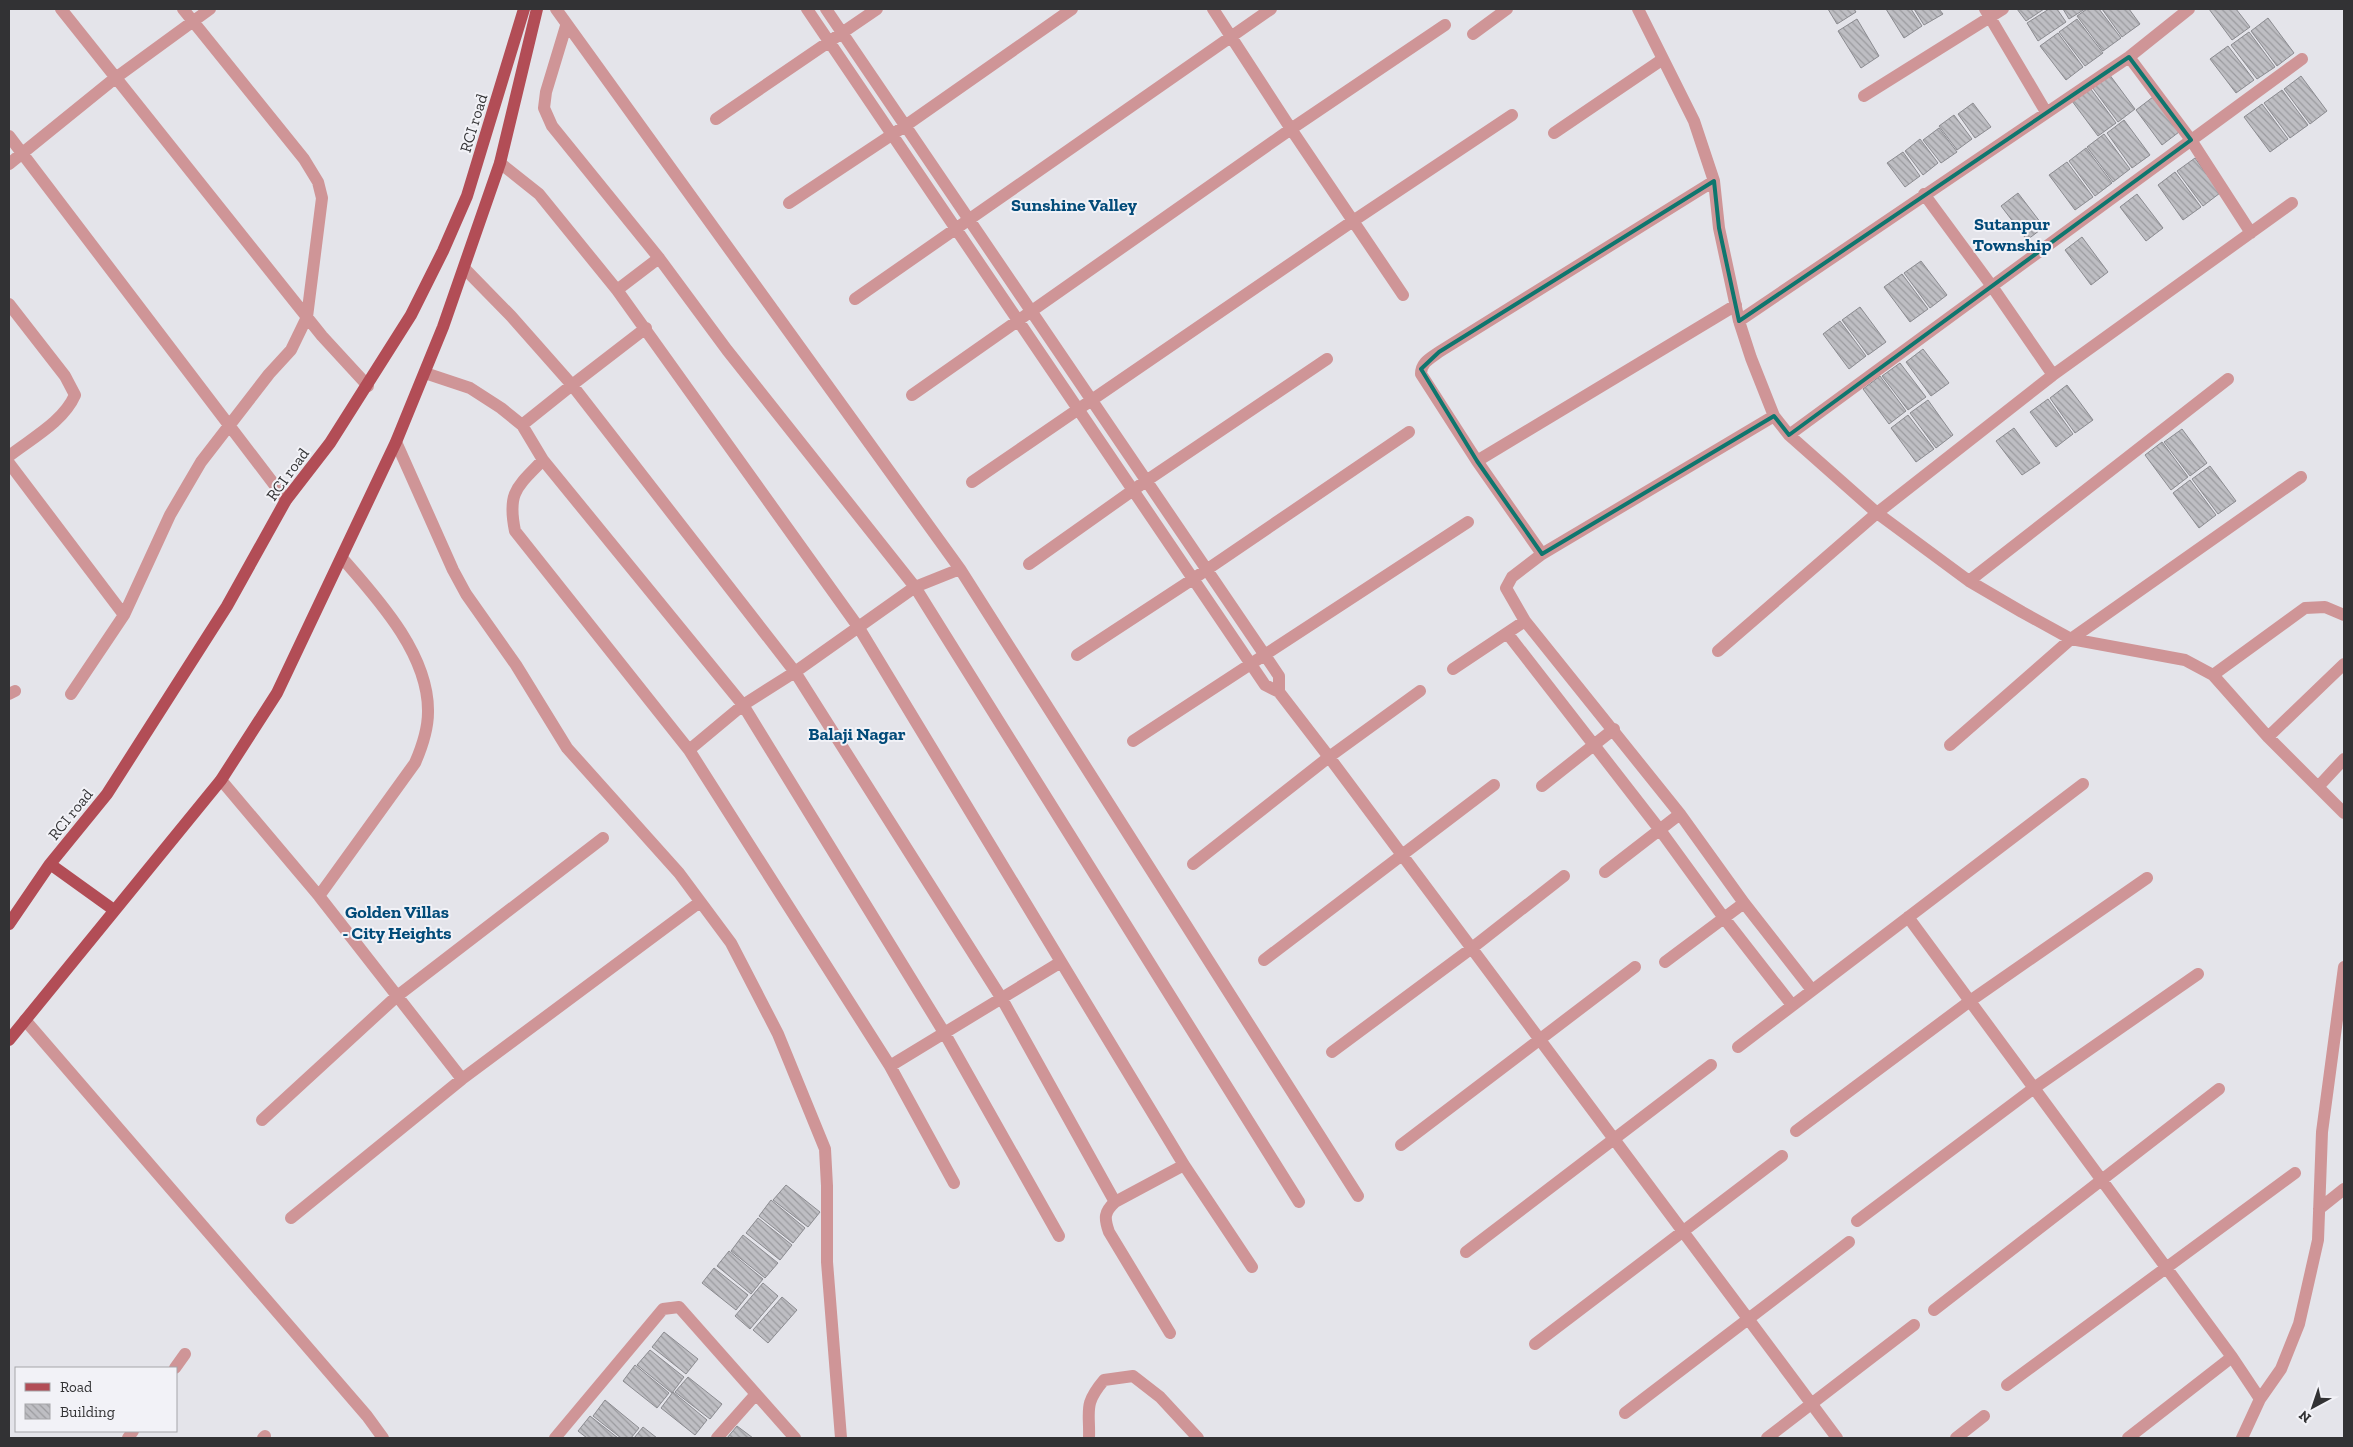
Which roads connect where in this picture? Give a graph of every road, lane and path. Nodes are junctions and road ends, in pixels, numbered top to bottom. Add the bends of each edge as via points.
1 (61, 9) edge
2 (183, 9) edge
3 (210, 9) edge
4 (524, 9) edge
5 (537, 9) edge
6 (556, 9) edge
7 (807, 9) edge
8 (826, 9) edge
9 (877, 9) edge
10 (1072, 9) edge
11 (1213, 9) edge
12 (1271, 9) edge
13 (1507, 9) edge
14 (1638, 9) edge
15 (2003, 9) edge
16 (2189, 9) edge
17 (1988, 13) edge
18 (192, 21) junction
19 (566, 26) junction
20 (1445, 26) dead end
21 (842, 32) junction
22 (1474, 34) dead end
23 (1231, 36) junction
24 (829, 41) junction
25 (2129, 57) junction
26 (1663, 59) junction
27 (2302, 59) dead end
28 (114, 79) junction
29 (1864, 96) dead end
30 (2046, 112) junction
31 (1512, 115) dead end
32 (716, 118) dead end
33 (906, 126) junction
34 (1291, 130) junction
35 (1554, 133) dead end
36 (9, 136) edge
37 (892, 136) junction
38 (2191, 140) junction
39 (22, 153) junction
40 (500, 162) junction
41 (9, 164) edge
42 (1714, 181) junction
43 (1924, 194) junction
44 (789, 203) dead end
45 (2292, 203) dead end
46 (969, 220) junction
47 (1353, 221) junction
48 (956, 230) junction
49 (2251, 233) junction
50 (659, 258) junction
51 (464, 268) junction
52 (1991, 285) junction
53 (616, 290) junction
54 (1403, 295) dead end
55 (855, 299) dead end
56 (9, 304) edge
57 (1736, 305) junction
58 (1030, 311) junction
59 (307, 317) junction
60 (1017, 321) junction
61 (1739, 321) junction
62 (646, 328) junction
63 (1327, 359) dead end
64 (425, 373) junction
65 (2053, 375) junction
66 (2228, 379) dead end
67 (572, 385) junction
68 (368, 386) junction
69 (912, 396) dead end
70 (1091, 401) junction
71 (1077, 410) junction
72 (1774, 416) junction
73 (522, 425) junction
74 (230, 427) junction
75 (1409, 432) dead end
76 (1789, 435) junction
77 (396, 442) junction
78 (9, 456) edge
79 (543, 460) junction
80 (1477, 461) junction
81 (9, 463) edge
82 (2301, 477) dead end
83 (1146, 481) junction
84 (972, 482) dead end
85 (1132, 490) junction
86 (286, 500) junction
87 (1877, 513) junction
88 (1468, 522) dead end
89 (1542, 554) junction
90 (342, 558) junction
91 (1029, 564) dead end
92 (960, 569) junction
93 (1206, 570) junction
94 (1193, 580) junction
95 (1969, 582) junction
96 (915, 587) junction
97 (2344, 615) edge
98 (124, 616) junction
99 (1525, 621) junction
100 (859, 628) junction
101 (1507, 633) junction
102 (2072, 639) junction
103 (1718, 651) dead end
104 (1077, 655) dead end
105 (1264, 655) junction
106 (1250, 664) junction
107 (2344, 664) edge
108 (1453, 669) dead end
109 (795, 672) junction
110 (2213, 675) junction
111 (1420, 691) dead end
112 (1279, 692) junction
113 (71, 694) dead end
114 (743, 705) junction
115 (1614, 729) junction
116 (2268, 737) junction
117 (1133, 741) dead end
118 (1594, 745) junction
119 (1950, 745) dead end
120 (689, 750) junction
121 (1329, 757) junction
122 (2344, 759) edge
123 (221, 780) junction
124 (2083, 784) dead end
125 (1494, 785) dead end
126 (1542, 786) dead end
127 (2318, 787) junction
128 (2344, 813) edge
129 (1680, 814) junction
130 (1660, 830) junction
131 (603, 838) dead end
132 (1403, 856) junction
133 (50, 864) junction
134 (1193, 864) dead end
135 (1605, 872) dead end
136 (1564, 876) dead end
137 (2147, 878) dead end
138 (319, 896) junction
139 (700, 902) junction
140 (1744, 902) junction
141 (114, 910) junction
142 (1908, 917) junction
143 (1724, 918) junction
144 (9, 924) edge
145 (1472, 948) junction
146 (1264, 960) dead end
147 (1061, 962) junction
148 (1665, 962) dead end
149 (1635, 966) dead end
150 (2344, 966) edge
151 (2198, 974) dead end
152 (1812, 990) junction
153 (396, 997) junction
154 (1002, 999) junction
155 (1970, 1002) junction
156 (1792, 1005) junction
157 (25, 1020) junction
158 (945, 1034) junction
159 (9, 1040) edge
160 (1540, 1040) junction
161 (1738, 1047) dead end
162 (1332, 1052) dead end
163 (1711, 1065) dead end
164 (890, 1066) junction
165 (462, 1079) junction
166 (2034, 1088) junction
167 (2219, 1089) dead end
168 (262, 1120) dead end
169 (1796, 1131) dead end
170 (1615, 1140) junction
171 (1401, 1145) dead end
172 (1782, 1156) dead end
173 (1184, 1164) junction
174 (2295, 1173) dead end
175 (2102, 1179) junction
176 (954, 1183) dead end
177 (2344, 1189) edge
178 (1358, 1196) dead end
179 (1115, 1202) junction
180 (1299, 1202) dead end
181 (2319, 1210) junction
182 (291, 1218) dead end
183 (1857, 1220) dead end
184 (1683, 1231) junction
185 (1059, 1236) dead end
186 (1849, 1242) dead end
187 (1466, 1252) dead end
188 (2166, 1266) junction
189 (1252, 1267) dead end
190 (1934, 1310) dead end
191 (1749, 1320) junction
192 (1914, 1325) dead end
193 (1170, 1333) dead end
194 (1535, 1344) dead end
195 (185, 1354) dead end
196 (2232, 1356) junction
197 (176, 1367) edge
198 (2007, 1385) dead end
199 (756, 1394) junction
200 (2260, 1399) junction
201 (1812, 1404) junction
202 (1626, 1413) dead end
203 (1984, 1416) dead end
204 (383, 1438) edge
205 (555, 1438) edge
206 (717, 1438) edge
207 (795, 1438) edge
208 (841, 1438) edge
209 (1089, 1438) edge
210 (1198, 1438) edge
211 (1767, 1438) edge
212 (1837, 1438) edge
213 (1956, 1438) edge
214 (2128, 1438) edge
215 (2242, 1438) edge

1 - 28 street
2 - 18 street
3 - 18 street
4 - 68 main road, RCI road via 467,196 411,315
5 - 40 main road
6 - 19 street
7 - 24 street
8 - 21 street
9 - 21 street
10 - 33 street
11 - 23 street
12 - 23 street
13 - 22 street
14 - 26 street
15 - 17 street
16 - 25 street
17 - 29 street
17 - 30 street
18 - 28 street
18 - 59 street via 304,159 318,182 321,211
19 - 50 street via 546,92 545,115
19 - 92 street
20 - 34 street
21 - 24 street
21 - 33 street
23 - 34 street
23 - 46 street
24 - 32 street
24 - 37 street
25 - 30 street
25 - 38 street
26 - 35 street
26 - 42 street via 1694,121
27 - 38 street
28 - 39 street
28 - 59 street
30 - 43 street
31 - 47 street
33 - 37 street
33 - 46 street
34 - 47 street
34 - 58 street
36 - 39 street
37 - 44 street
37 - 48 street
38 - 49 street
38 - 52 street
39 - 41 street
39 - 74 street
40 - 51 main road
40 - 53 street via 539,194
42 - 57 street via 1719,228
42 - 80 street via 1423,365 1421,374
43 - 52 street
43 - 61 street
45 - 49 street
46 - 48 street
46 - 58 street
47 - 54 street
47 - 70 street
48 - 55 street
48 - 60 street
49 - 65 street
50 - 53 street
50 - 96 street via 727,350
51 - 64 main road
51 - 67 street
52 - 65 street
52 - 76 street
53 - 62 street
56 - 78 street via 65,376 75,395 61,416
57 - 61 street
57 - 80 street
58 - 60 street
58 - 70 street
59 - 68 street
59 - 74 street via 291,350
60 - 69 street
60 - 71 street
61 - 72 street
62 - 67 street
62 - 100 street
63 - 83 street
64 - 73 street via 470,388
64 - 77 main road
65 - 87 street
66 - 95 street
67 - 73 street
67 - 109 street
68 - 86 main road, RCI road
70 - 71 street
70 - 83 street
71 - 84 street
71 - 85 street
72 - 76 street
72 - 89 street
73 - 79 street
74 - 86 street
74 - 98 street via 202,462 170,515
75 - 93 street
76 - 87 street
77 - 90 main road
77 - 139 street via 466,594 516,665 567,748
79 - 114 street
79 - 120 street via 513,496 511,511 515,531
80 - 89 street
81 - 98 street
82 - 102 street
83 - 85 street
83 - 93 street
85 - 91 street
85 - 94 street
86 - 133 main road, RCI road via 227,606 107,794
87 - 95 street
87 - 103 street
88 - 105 street
89 - 99 street via 1512,577 1506,588
90 - 123 main road via 277,693
90 - 138 street via 379,601 408,643 423,681 428,711 423,744 415,763
92 - 96 street
92 - 178 street
93 - 94 street
93 - 105 street
94 - 104 street
94 - 106 street
95 - 102 street
96 - 100 street
96 - 180 street
97 - 110 street via 2325,607 2305,608
98 - 113 street
99 - 101 street
99 - 115 street
100 - 109 street
100 - 147 street
101 - 108 street
101 - 118 street
102 - 110 street via 2185,660
102 - 119 street
105 - 106 street
105 - 112 street via 1279,676
106 - 112 street via 1265,685
106 - 117 street
107 - 116 street
109 - 114 street
109 - 154 street
110 - 116 street
111 - 121 street
112 - 121 street
114 - 120 street
114 - 158 street
115 - 118 street
115 - 129 street
116 - 127 street
118 - 126 street
118 - 130 street
120 - 164 street
121 - 132 street
121 - 134 street
122 - 127 street
123 - 138 street
123 - 141 main road
124 - 142 street
125 - 132 street
127 - 128 street
129 - 130 street
129 - 140 street
130 - 135 street
130 - 143 street
131 - 153 street
132 - 145 street
132 - 146 street
133 - 141 main road
133 - 144 main road, RCI road
136 - 145 street
137 - 155 street
138 - 153 street
139 - 165 street
139 - 208 street via 731,943 778,1034 825,1149 827,1262
140 - 143 street
140 - 152 street
141 - 157 main road
142 - 152 street
142 - 155 street
143 - 148 street
143 - 156 street
145 - 160 street
145 - 162 street
147 - 154 street
147 - 173 street
149 - 160 street
150 - 181 street via 2322,1132
151 - 166 street
152 - 156 street
153 - 165 street
153 - 168 street
154 - 158 street
154 - 179 street
155 - 166 street
155 - 169 street
156 - 161 street
157 - 159 main road
157 - 204 street
158 - 164 street
158 - 185 street
160 - 170 street
160 - 171 street
163 - 170 street
164 - 176 street
165 - 182 street
166 - 175 street
166 - 183 street
167 - 175 street
170 - 184 street
170 - 187 street
172 - 184 street
173 - 179 street
173 - 189 street
174 - 188 street
175 - 188 street
175 - 190 street
177 - 181 street
179 - 193 street via 1105,1215 1109,1232
181 - 200 street via 2318,1240 2299,1324 2281,1370
184 - 191 street
184 - 194 street
186 - 191 street
188 - 196 street
188 - 198 street
191 - 201 street
191 - 202 street
192 - 201 street
195 - 197 street
196 - 200 street
196 - 214 street
199 - 205 street via 679,1307 663,1309
199 - 206 street
199 - 207 street
200 - 215 street
201 - 211 street
201 - 212 street
203 - 213 street
209 - 210 street via 1087,1408 1096,1389 1104,1380 1133,1376 1160,1397

